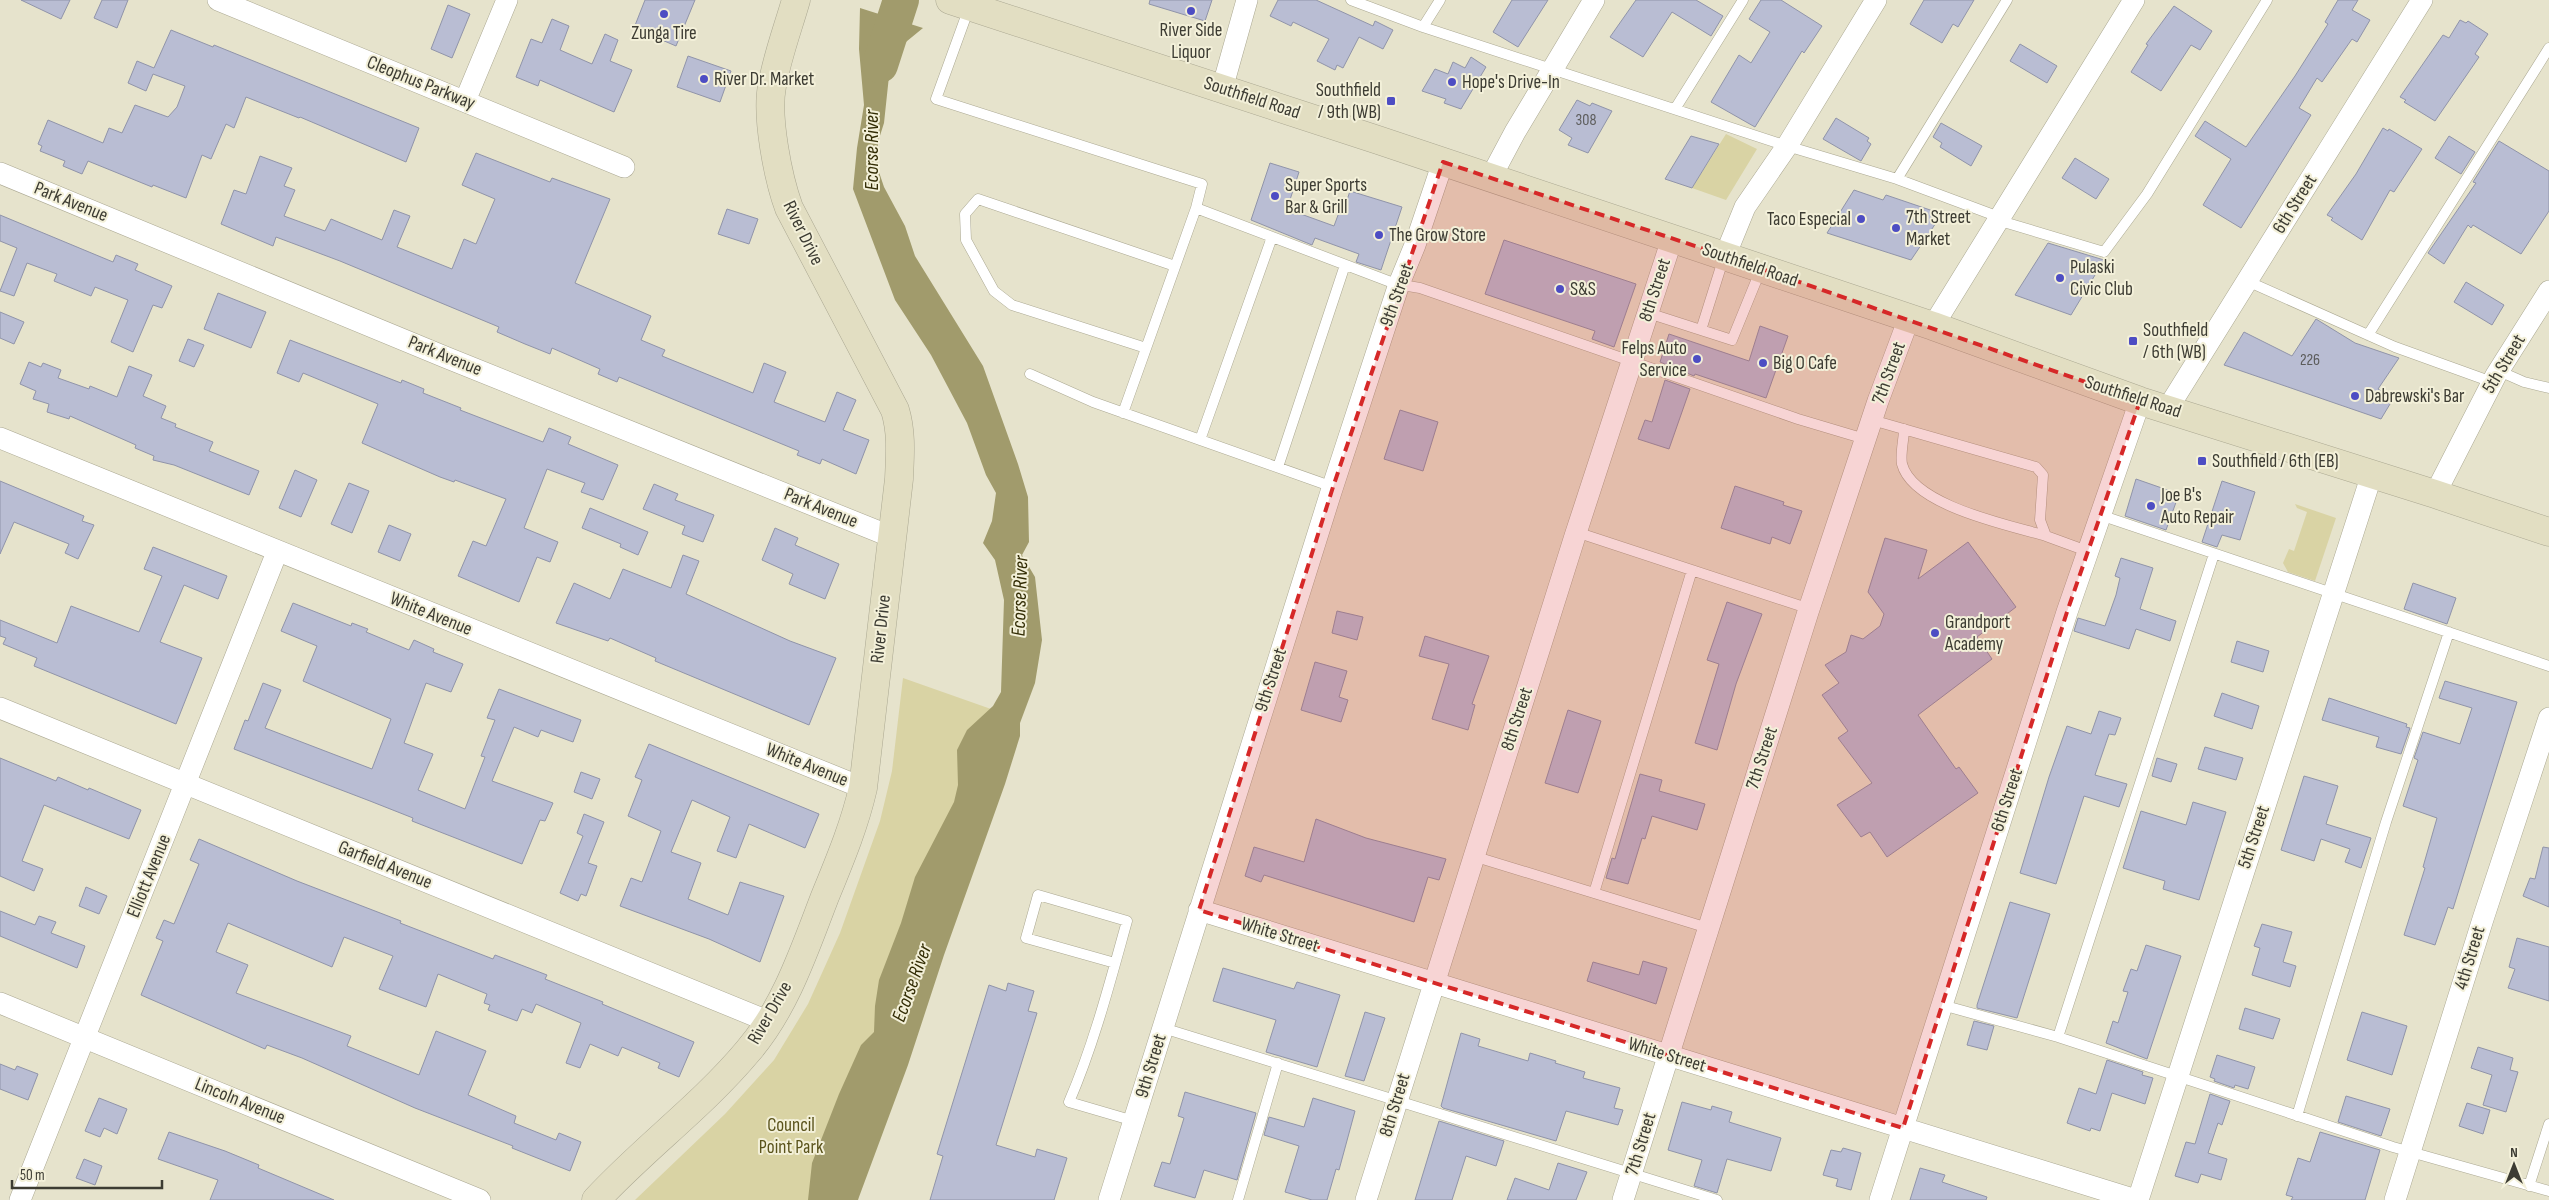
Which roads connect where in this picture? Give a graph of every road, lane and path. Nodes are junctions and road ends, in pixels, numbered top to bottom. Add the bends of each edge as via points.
1 (218, 0) edge
2 (507, 0) edge
3 (796, 0) edge
4 (1247, 0) edge
5 (1352, 0) edge
6 (1440, 0) edge
7 (1594, 0) edge
8 (1743, 0) edge
9 (1876, 0) edge
10 (2007, 0) edge
11 (2134, 0) edge
12 (2267, 0) edge
13 (2422, 0) edge
14 (959, 4) edge
15 (1423, 27) junction
16 (2549, 48) edge
17 (1552, 69) junction
18 (1222, 89) junction
19 (465, 101) junction
20 (1675, 109) junction
21 (1787, 146) junction
22 (1443, 162) junction
23 (624, 167) dead end
24 (0, 173) edge
25 (1491, 177) junction
26 (1897, 179) junction
27 (1196, 208) junction
28 (1998, 218) junction
29 (1272, 237) junction
30 (1672, 239) junction
31 (1724, 256) junction
32 (1345, 264) junction
33 (1175, 266) junction
34 (1761, 268) junction
35 (2247, 281) junction
36 (1399, 284) junction
37 (2549, 291) edge
38 (1648, 313) junction
39 (1921, 322) junction
40 (1701, 330) junction
41 (2368, 335) junction
42 (1146, 348) junction
43 (1632, 361) junction
44 (1030, 374) dead end
45 (2496, 376) junction
46 (2549, 388) edge
47 (2140, 401) junction
48 (2168, 408) junction
49 (1123, 413) junction
50 (1904, 429) junction
51 (1869, 430) junction
52 (0, 438) edge
53 (1200, 440) junction
54 (1278, 467) junction
55 (2372, 474) junction
56 (1333, 486) junction
57 (2435, 494) junction
58 (2100, 515) junction
59 (1576, 532) junction
60 (2549, 532) edge
61 (2046, 536) junction
62 (892, 537) junction
63 (2087, 551) junction
64 (277, 552) junction
65 (2214, 554) junction
66 (1692, 570) junction
67 (2334, 594) junction
68 (1810, 609) junction
69 (2449, 632) junction
70 (2549, 666) edge
71 (0, 708) edge
72 (2549, 718) edge
73 (2545, 744) edge
74 (186, 783) junction
75 (863, 788) junction
76 (1474, 856) junction
77 (1594, 893) junction
78 (1199, 910) junction
79 (1708, 928) junction
80 (1115, 963) junction
81 (1434, 983) junction
82 (0, 1003) edge
83 (1942, 1005) junction
84 (770, 1022) junction
85 (1163, 1028) junction
86 (85, 1037) junction
87 (2058, 1037) junction
88 (1668, 1056) junction
89 (1278, 1063) junction
90 (2178, 1077) junction
91 (1397, 1099) junction
92 (2296, 1116) junction
93 (1134, 1121) junction
94 (2549, 1124) edge
95 (1903, 1128) junction
96 (2410, 1152) junction
97 (1632, 1173) junction
98 (2529, 1186) junction
99 (2549, 1191) edge
100 (20, 1200) edge
101 (480, 1200) edge
102 (596, 1200) edge
103 (1110, 1200) edge
104 (1238, 1200) edge
105 (1366, 1200) edge
106 (1623, 1200) edge
107 (1717, 1200) edge
108 (1880, 1200) edge
109 (2137, 1200) edge
110 (2395, 1200) edge

1 - 19 street, Cleophus Parkway
2 - 19 street
3 - 62 main road, River Drive via 771,94 772,126 783,191 895,410 901,449
4 - 18 street
5 - 15 lane
6 - 15 lane
7 - 17 street
8 - 20 lane
9 - 21 street
10 - 26 lane
11 - 28 street, 7th Street
12 - 28 lane via 2148,194 2104,252
13 - 35 street, 6th Street
14 - 18 main road, Southfield Road
14 - 27 lane via 936,99 1202,184
15 - 17 lane
16 - 41 lane
17 - 20 lane
17 - 25 street
18 - 22 main road, Southfield Road
19 - 23 street, Cleophus Parkway
20 - 21 lane
21 - 26 lane
21 - 31 street via 1745,208
22 - 25 main road, Southfield Road
22 - 36 street, 9th Street
24 - 62 street, Park Avenue
25 - 30 main road, Southfield Road
26 - 28 lane
27 - 29 lane
27 - 33 lane
28 - 39 street, 7th Street
29 - 32 lane
29 - 53 lane
30 - 31 main road, Southfield Road
30 - 38 street, 8th Street
31 - 34 main road, Southfield Road
31 - 40 lane
32 - 36 lane
32 - 54 lane
33 - 42 lane
33 - 42 lane via 978,199 965,214 966,240 994,291 1012,305
34 - 39 main road, Southfield Road
34 - 40 lane via 1732,340
35 - 41 lane
35 - 48 street, 6th Street
36 - 43 lane via 1420,288
36 - 56 street, 9th Street
37 - 45 street, 5th Street
38 - 40 lane
38 - 43 street, 8th Street
39 - 47 main road, Southfield Road
39 - 51 street, 7th Street
41 - 45 lane via 2395,347
42 - 49 lane
43 - 51 lane via 1798,419
43 - 59 street, 8th Street
44 - 49 lane
45 - 46 lane
45 - 57 street, 5th Street
47 - 48 main road, Southfield Road
47 - 58 street, 6th Street
48 - 55 main road, Southfield Road
49 - 53 lane
50 - 51 lane
50 - 61 lane via 1902,464 1914,485 1948,505
50 - 61 lane via 2036,466 2042,475 2040,520
51 - 68 street, 7th Street
52 - 64 street, White Avenue
53 - 54 lane
54 - 56 lane
55 - 57 main road, Southfield Road
55 - 67 street, 5th Street
56 - 78 street, 9th Street
57 - 60 main road, Southfield Road
58 - 63 street, 6th Street
58 - 65 lane
59 - 66 lane
59 - 76 street, 8th Street
61 - 63 lane
62 - 75 main road, River Drive
63 - 83 street, 6th Street
64 - 74 street, Elliott Avenue
64 - 75 street, White Avenue
65 - 67 lane
65 - 87 lane
66 - 68 lane
66 - 77 lane
67 - 69 lane
67 - 90 street, 5th Street
68 - 79 street, 7th Street
69 - 70 lane
69 - 92 lane via 2386,822
71 - 74 street, Garfield Avenue
72 - 73 street, 4th Street
73 - 96 street, 4th Street
74 - 84 street, Garfield Avenue
74 - 86 street, Elliott Avenue
75 - 84 main road, River Drive via 854,824 815,923
76 - 77 lane
76 - 81 street, 8th Street
77 - 79 lane
78 - 81 street, White Street
78 - 85 street, 9th Street
79 - 88 street, 7th Street
80 - 80 lane via 1127,921 1038,895 1026,938
80 - 93 lane via 1084,1069 1069,1102
81 - 88 street, White Street
81 - 91 street, 8th Street
82 - 86 street, Lincoln Avenue
83 - 87 lane
83 - 95 street, 6th Street
84 - 102 main road, River Drive via 715,1088
85 - 89 lane
85 - 93 street, 9th Street
86 - 100 street, Elliott Avenue
86 - 101 street, Lincoln Avenue
87 - 90 lane
88 - 95 street, White Street
88 - 97 street, 7th Street
89 - 91 lane
89 - 104 lane
90 - 92 lane
90 - 109 street, 5th Street
91 - 97 lane
91 - 105 street, 8th Street
92 - 96 lane
93 - 103 street, 9th Street
94 - 98 lane
95 - 108 street, 6th Street
95 - 109 street, White Street
96 - 98 lane
96 - 110 street, 4th Street
97 - 106 street, 7th Street
97 - 107 lane
98 - 99 lane

